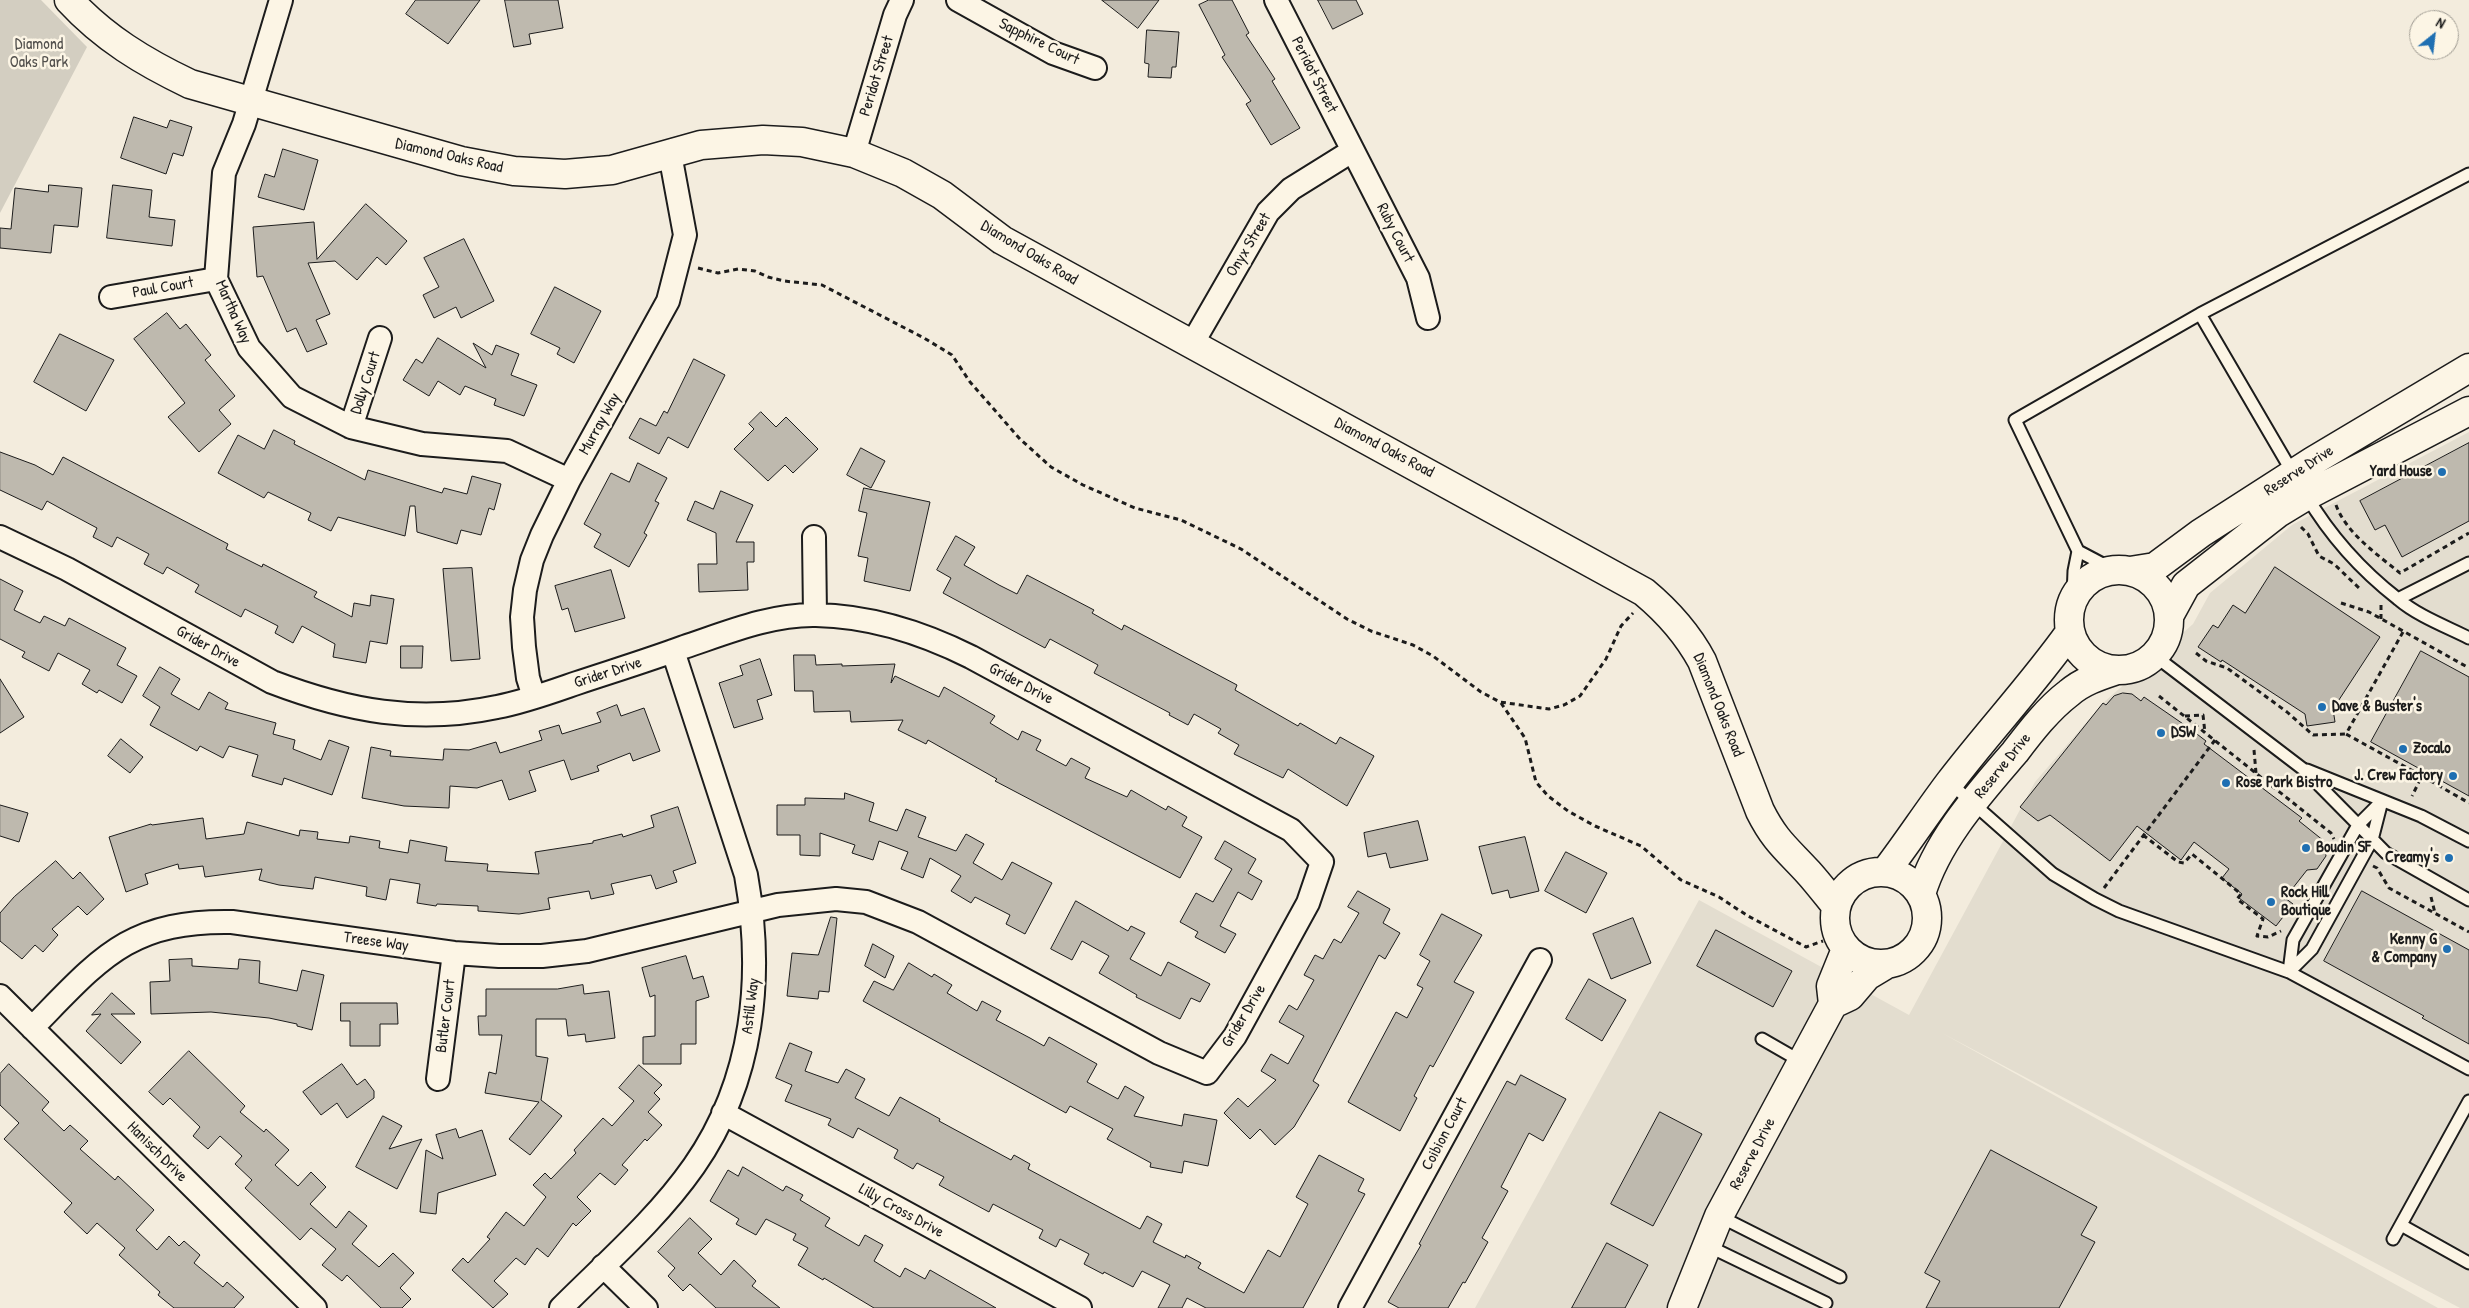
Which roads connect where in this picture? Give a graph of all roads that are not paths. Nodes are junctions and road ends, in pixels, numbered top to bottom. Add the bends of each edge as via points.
1 (69, 0) edge
2 (281, 0) edge
3 (902, 0) edge
4 (958, 0) edge
5 (1276, 0) edge
6 (1095, 68) dead end
7 (251, 103) junction
8 (1352, 150) junction
9 (854, 153) junction
10 (670, 154) junction
11 (2469, 174) edge
12 (216, 279) junction
13 (111, 297) dead end
14 (2200, 314) junction
15 (1428, 318) dead end
16 (380, 338) dead end
17 (1192, 344) junction
18 (2469, 368) edge
19 (2469, 411) edge
20 (351, 427) junction
21 (569, 480) junction
22 (2300, 485) junction
23 (814, 537) dead end
24 (0, 538) edge
25 (2078, 551) junction
26 (2469, 563) edge
27 (2122, 570) junction
28 (2073, 598) junction
29 (2398, 599) junction
30 (815, 615) junction
31 (2169, 616) junction
32 (2070, 632) junction
33 (2469, 638) edge
34 (673, 651) junction
35 (2155, 656) junction
36 (2117, 670) junction
37 (534, 697) junction
38 (2303, 769) junction
39 (1950, 783) junction
40 (2382, 801) junction
41 (1972, 804) junction
42 (2358, 825) junction
43 (2372, 840) junction
44 (2469, 841) edge
45 (1808, 871) junction
46 (1885, 872) junction
47 (1851, 883) junction
48 (1920, 894) junction
49 (2469, 900) edge
50 (1836, 906) junction
51 (752, 911) junction
52 (1842, 942) junction
53 (454, 953) junction
54 (1540, 960) dead end
55 (1888, 964) junction
56 (2289, 972) junction
57 (0, 996) edge
58 (1833, 1004) junction
59 (32, 1028) junction
60 (1762, 1040) dead end
61 (1802, 1062) junction
62 (2469, 1069) edge
63 (438, 1079) dead end
64 (2469, 1102) edge
65 (723, 1114) junction
66 (1719, 1216) junction
67 (2401, 1225) junction
68 (2394, 1240) dead end
69 (1706, 1245) junction
70 (2469, 1263) edge
71 (603, 1266) junction
72 (1840, 1277) dead end
73 (1826, 1303) dead end
74 (315, 1308) edge
75 (561, 1308) edge
76 (646, 1308) edge
77 (1080, 1308) edge
78 (1350, 1308) edge
79 (1682, 1308) edge

1 - 7 street, Diamond Oaks Road via 87,20 117,44 151,65 190,84
2 - 7 street, Martha Way
3 - 9 street, Peridot Street
4 - 6 street, Sapphire Court via 1053,53
5 - 8 street, Peridot Street
7 - 10 street, Diamond Oaks Road via 461,161 514,171 565,174 612,170
7 - 12 street, Martha Way via 224,173
8 - 15 street, Ruby Court via 1418,278
8 - 17 street, Onyx Street via 1291,189 1268,212
9 - 10 street, Diamond Oaks Road via 802,142 763,140 701,145
9 - 17 street, Diamond Oaks Road via 903,173 942,194 1002,240
10 - 21 street, Murray Way via 684,235 668,302
11 - 14 lane
12 - 13 street, Paul Court
12 - 20 street, Martha Way via 249,348 292,397
14 - 22 lane
14 - 25 lane via 2014,420
16 - 20 street, Dolly Court
17 - 45 street, Diamond Oaks Road via 1644,592 1666,609 1694,646 1711,681 1760,811 1780,845
18 - 22 street, Reserve Drive
19 - 22 street, Reserve Drive
20 - 21 street, Martha Way via 422,444 507,451
21 - 37 street, Murray Way via 542,535 524,590 524,646
22 - 27 street, Reserve Drive via 2201,533 2155,567
22 - 29 lane via 2318,515 2352,556
22 - 31 street, Reserve Drive via 2278,513 2186,585
23 - 30 street
24 - 37 street, Grider Drive via 67,570 265,678 308,696 346,707 422,715 498,707
25 - 27 lane
25 - 28 lane
26 - 29 lane
27 - 28 street via 2097,574 2083,584
27 - 31 street via 2145,577 2157,587 2166,601
28 - 32 street via 2068,614
29 - 33 lane via 2416,612
30 - 34 street, Grider Drive via 761,623
30 - 51 street, Grider Drive via 897,627 938,640 1291,830 1322,862 1308,903 1235,1036 1207,1072 1159,1054 889,909 866,902 836,899 807,900
31 - 35 street via 2164,644
32 - 36 street via 2086,659 2101,667
32 - 39 street, Reserve Drive
34 - 37 street, Grider Drive
34 - 51 street, Astill Way via 746,875
35 - 36 street via 2144,664
35 - 38 lane
36 - 41 street, Reserve Drive via 2092,678 2068,693 2042,718
38 - 40 lane
38 - 42 lane
39 - 41 lane
39 - 46 street, Reserve Drive
40 - 42 lane
40 - 43 lane
40 - 44 lane via 2421,816
41 - 48 street, Reserve Drive via 1927,872
41 - 56 lane via 2054,874 2095,900
42 - 43 lane
42 - 56 lane via 2293,940
43 - 49 lane via 2395,860
43 - 56 lane via 2312,949
45 - 47 street, Diamond Oaks Road
45 - 50 street, Diamond Oaks Road
46 - 47 street via 1861,876
46 - 48 street via 1899,875
47 - 50 street via 1842,892
48 - 55 street via 1926,908 1923,938 1902,960
50 - 52 street via 1834,921
51 - 53 street, Treese Way via 587,951 533,956
51 - 65 street, Astill Way via 756,968 752,1011 736,1082
52 - 55 street via 1858,959 1872,964
52 - 58 street, Reserve Drive via 1831,986
53 - 59 street, Treese Way via 232,922 196,921 136,937 110,952
53 - 63 street, Butler Court
54 - 78 street, Coibion Court
55 - 58 street via 1867,976 1850,996
56 - 62 lane
57 - 59 street, Hanisch Drive
58 - 61 street, Reserve Drive
59 - 74 street, Hanisch Drive
60 - 61 lane
61 - 66 street, Reserve Drive
64 - 67 lane
65 - 71 street, Astill Way via 676,1189
65 - 77 street, Lilly Cross Drive
66 - 69 street, Reserve Drive
66 - 72 lane
67 - 68 lane
67 - 70 lane
69 - 73 lane
69 - 79 street, Reserve Drive
71 - 75 street, Astill Way
71 - 76 street

